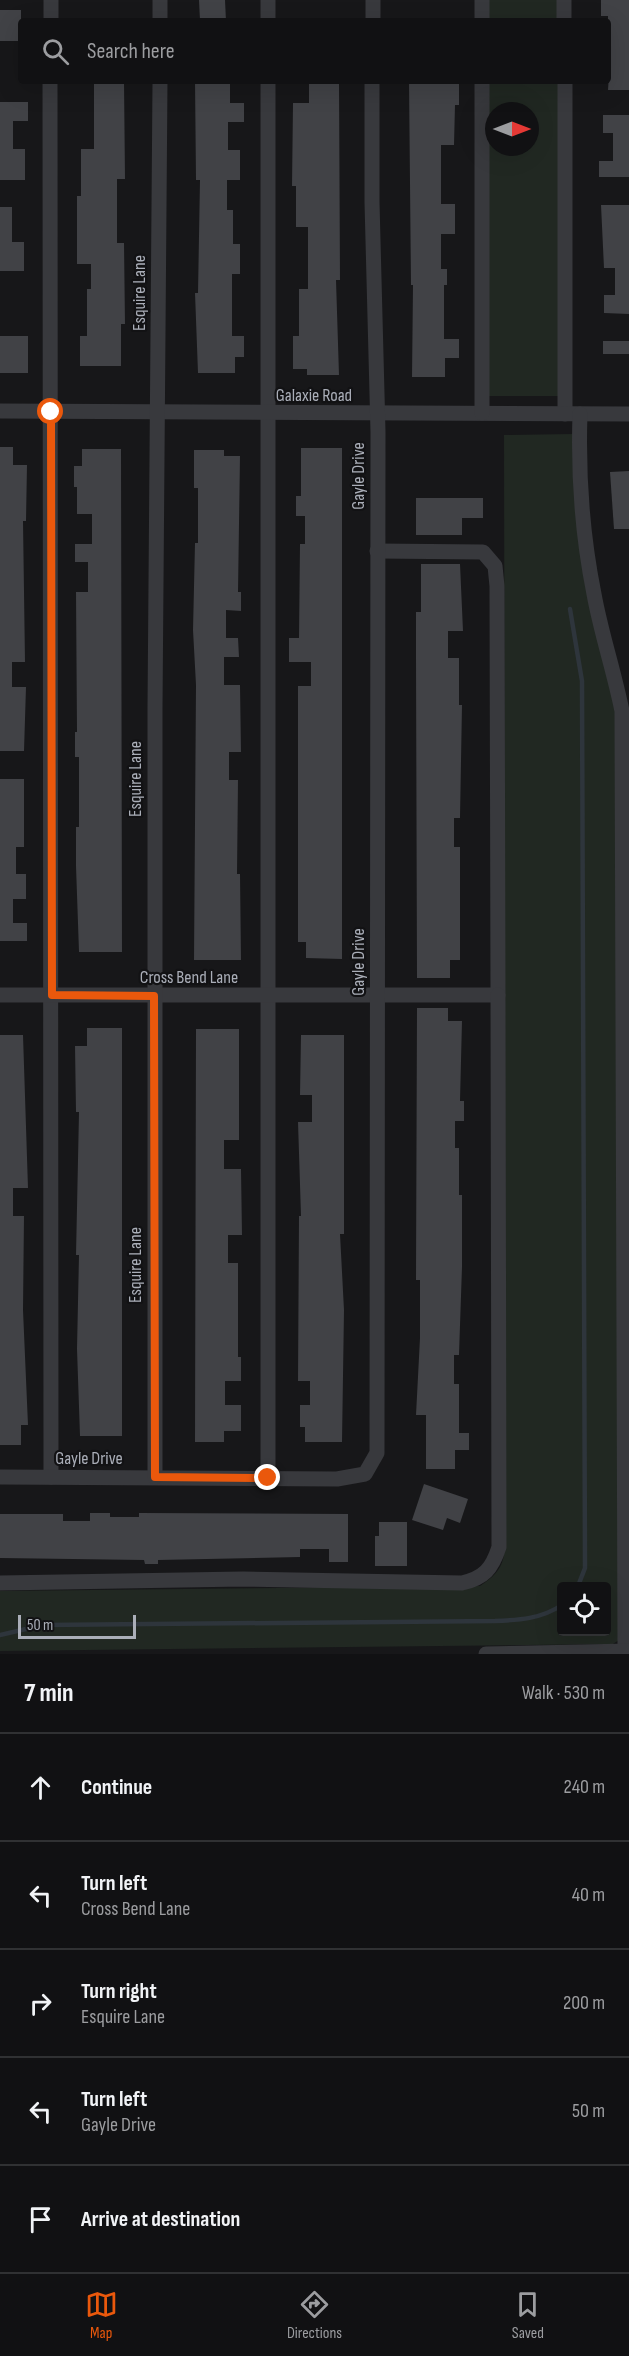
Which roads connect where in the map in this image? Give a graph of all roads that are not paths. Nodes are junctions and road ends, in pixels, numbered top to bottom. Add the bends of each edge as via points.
1 (51, 0) edge
2 (160, 0) edge
3 (268, 0) edge
4 (373, 0) edge
5 (482, 0) edge
6 (564, 0) edge
7 (51, 18) edge
8 (160, 18) edge
9 (268, 18) edge
10 (373, 18) edge
11 (482, 18) edge
12 (564, 18) edge
13 (50, 84) edge
14 (160, 84) edge
15 (268, 84) edge
16 (372, 84) edge
17 (482, 84) edge
18 (564, 84) edge
19 (0, 411) edge
20 (51, 412) junction
21 (158, 413) junction
22 (482, 413) junction
23 (268, 414) junction
24 (377, 414) junction
25 (573, 414) junction
26 (629, 414) edge
27 (377, 552) junction
28 (627, 982) edge
29 (0, 995) edge
30 (52, 995) junction
31 (498, 995) junction
32 (154, 996) junction
33 (268, 996) junction
34 (378, 996) junction
35 (0, 1477) edge
36 (51, 1477) junction
37 (155, 1477) junction
38 (268, 1478) junction
39 (628, 1517) edge
40 (0, 1583) edge
41 (627, 1651) edge
42 (486, 1654) edge

1 - 7 street
2 - 8 street
3 - 9 street
4 - 10 street
5 - 11 street
6 - 12 street
13 - 20 street
14 - 21 street, Esquire Lane
15 - 23 street
16 - 24 street, Gayle Drive
17 - 22 street
18 - 25 street
19 - 20 street, Galaxie Road
20 - 21 street, Galaxie Road
20 - 30 street
21 - 23 street, Galaxie Road
21 - 32 street, Esquire Lane
22 - 24 street, Galaxie Road
22 - 25 street, Galaxie Road
23 - 24 street, Galaxie Road
23 - 33 street
24 - 27 street, Gayle Drive
25 - 26 street, Galaxie Road
25 - 28 street via 594,594 622,711
27 - 31 street via 483,552 495,566
27 - 34 street, Gayle Drive
28 - 39 street
29 - 30 street, Cross Bend Lane
30 - 32 street, Cross Bend Lane
30 - 36 street
31 - 34 street, Cross Bend Lane
31 - 40 street via 498,1547 489,1570 478,1579 462,1583 243,1579
32 - 33 street, Cross Bend Lane
32 - 37 street, Esquire Lane
33 - 34 street, Cross Bend Lane
33 - 38 street
34 - 38 street, Gayle Drive via 377,1453 365,1474 336,1479
35 - 36 street, Gayle Drive
36 - 37 street, Gayle Drive
37 - 38 street, Gayle Drive
39 - 41 street
41 - 42 street

